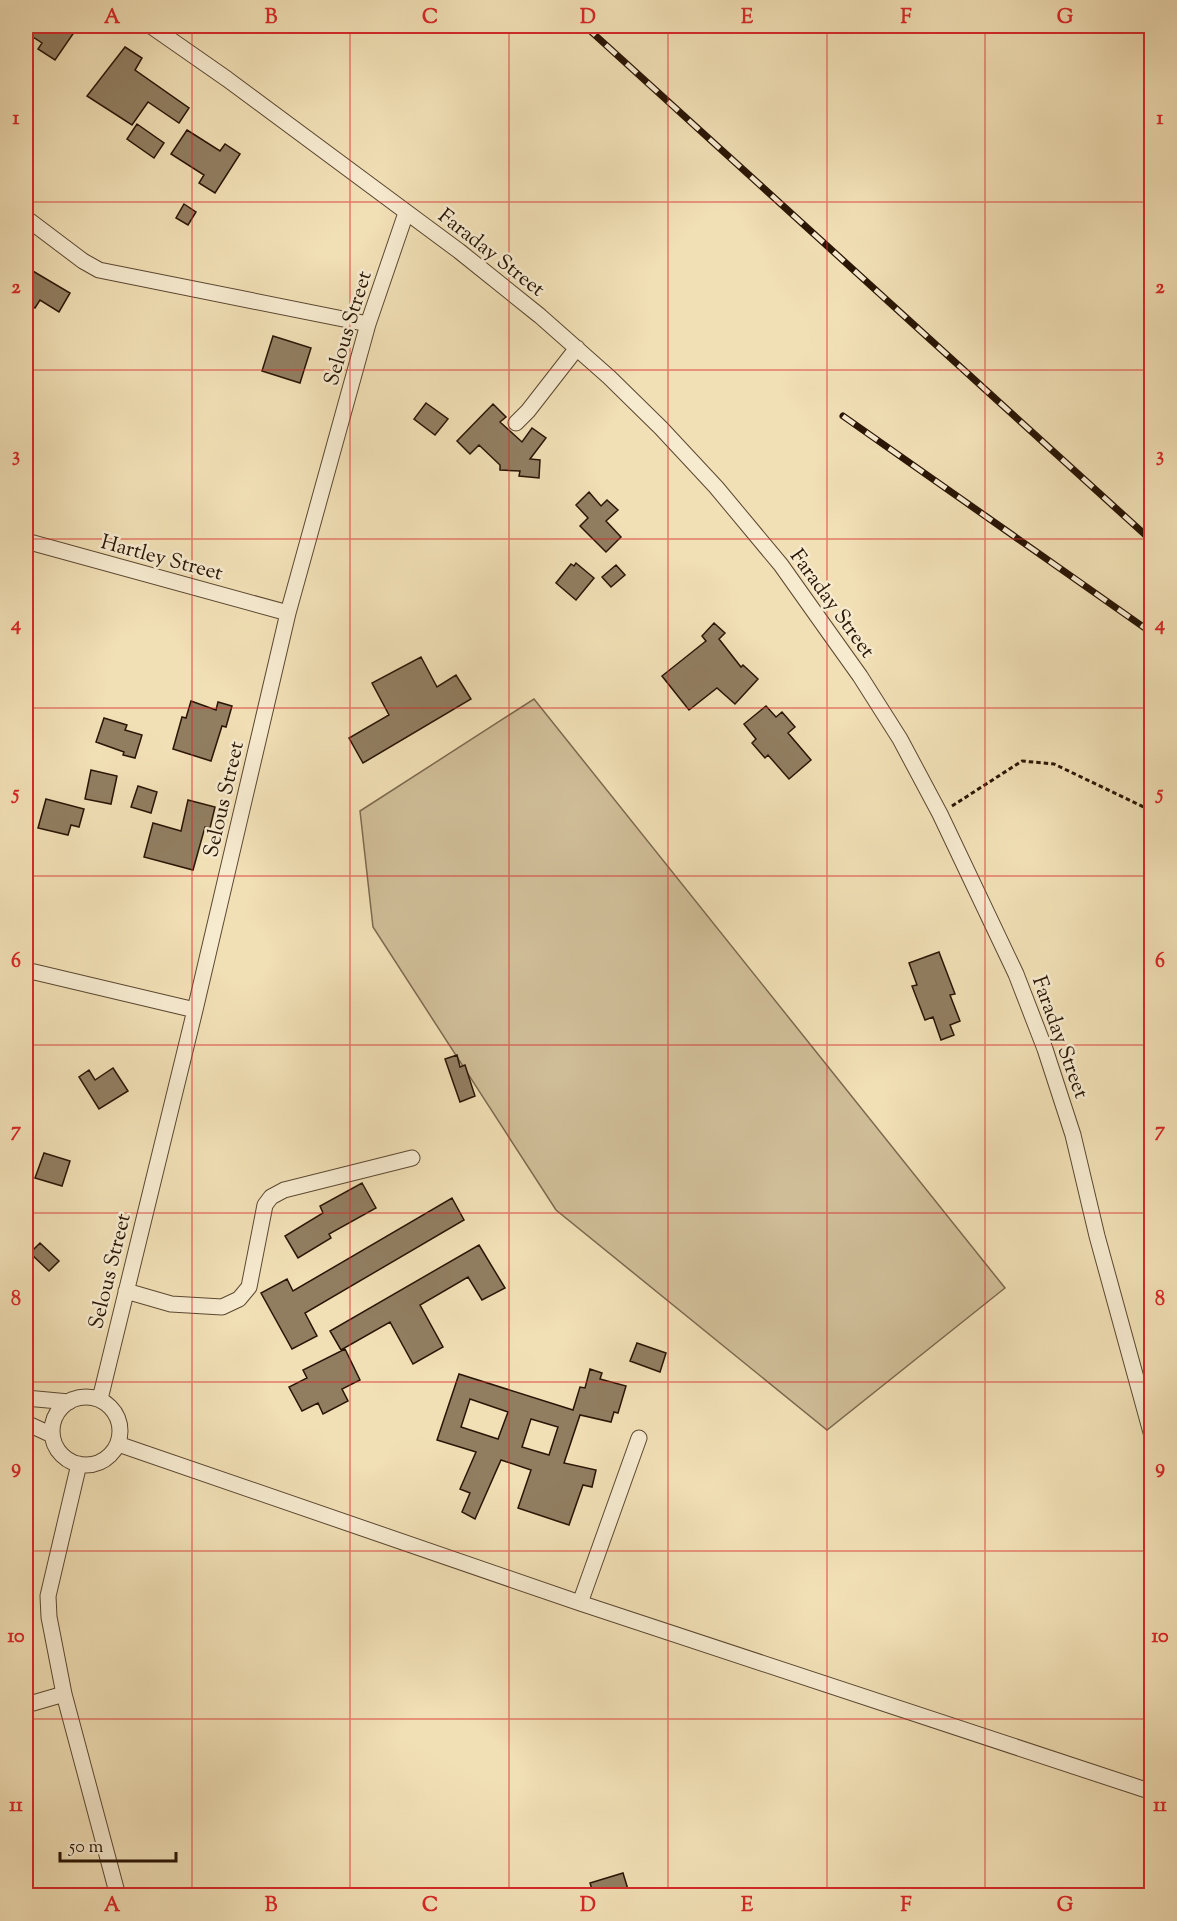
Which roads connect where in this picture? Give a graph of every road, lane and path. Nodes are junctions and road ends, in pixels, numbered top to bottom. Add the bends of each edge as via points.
1 (151, 26) edge
2 (406, 213) junction
3 (26, 218) edge
4 (368, 324) junction
5 (577, 348) junction
6 (516, 423) dead end
7 (26, 541) edge
8 (288, 613) junction
9 (1152, 811) edge
10 (940, 814) junction
11 (26, 970) edge
12 (195, 1010) junction
13 (412, 1158) dead end
14 (126, 1291) junction
15 (26, 1398) edge
16 (100, 1399) junction
17 (69, 1402) junction
18 (26, 1423) edge
19 (52, 1435) junction
20 (1152, 1436) edge
21 (639, 1438) dead end
22 (118, 1444) junction
23 (79, 1464) junction
24 (580, 1603) junction
25 (64, 1694) junction
26 (26, 1705) edge
27 (1152, 1792) edge
28 (118, 1896) edge

1 - 2 street, Faraday Street
2 - 4 street, Selous Street
2 - 5 street, Faraday Street via 459,250
3 - 4 street via 99,270
4 - 8 street, Selous Street
5 - 6 street
5 - 10 street, Faraday Street via 661,428 781,565 860,676 900,739
7 - 8 street, Hartley Street
8 - 12 street, Selous Street
9 - 10 path via 1054,765 1022,761
10 - 20 street, Faraday Street via 1017,974 1045,1049 1073,1135
11 - 12 street
12 - 14 street, Selous Street
13 - 14 street via 284,1190 270,1197 265,1205 249,1287 238,1299 222,1307 171,1304
14 - 16 street, Selous Street
15 - 17 street
16 - 17 street via 88,1396
16 - 22 street via 116,1413 120,1423
17 - 19 street via 57,1412
18 - 19 street
19 - 23 street via 62,1456
21 - 24 street
22 - 23 street via 104,1460
22 - 24 street
23 - 25 street via 48,1596
24 - 27 street
25 - 26 street
25 - 28 street

